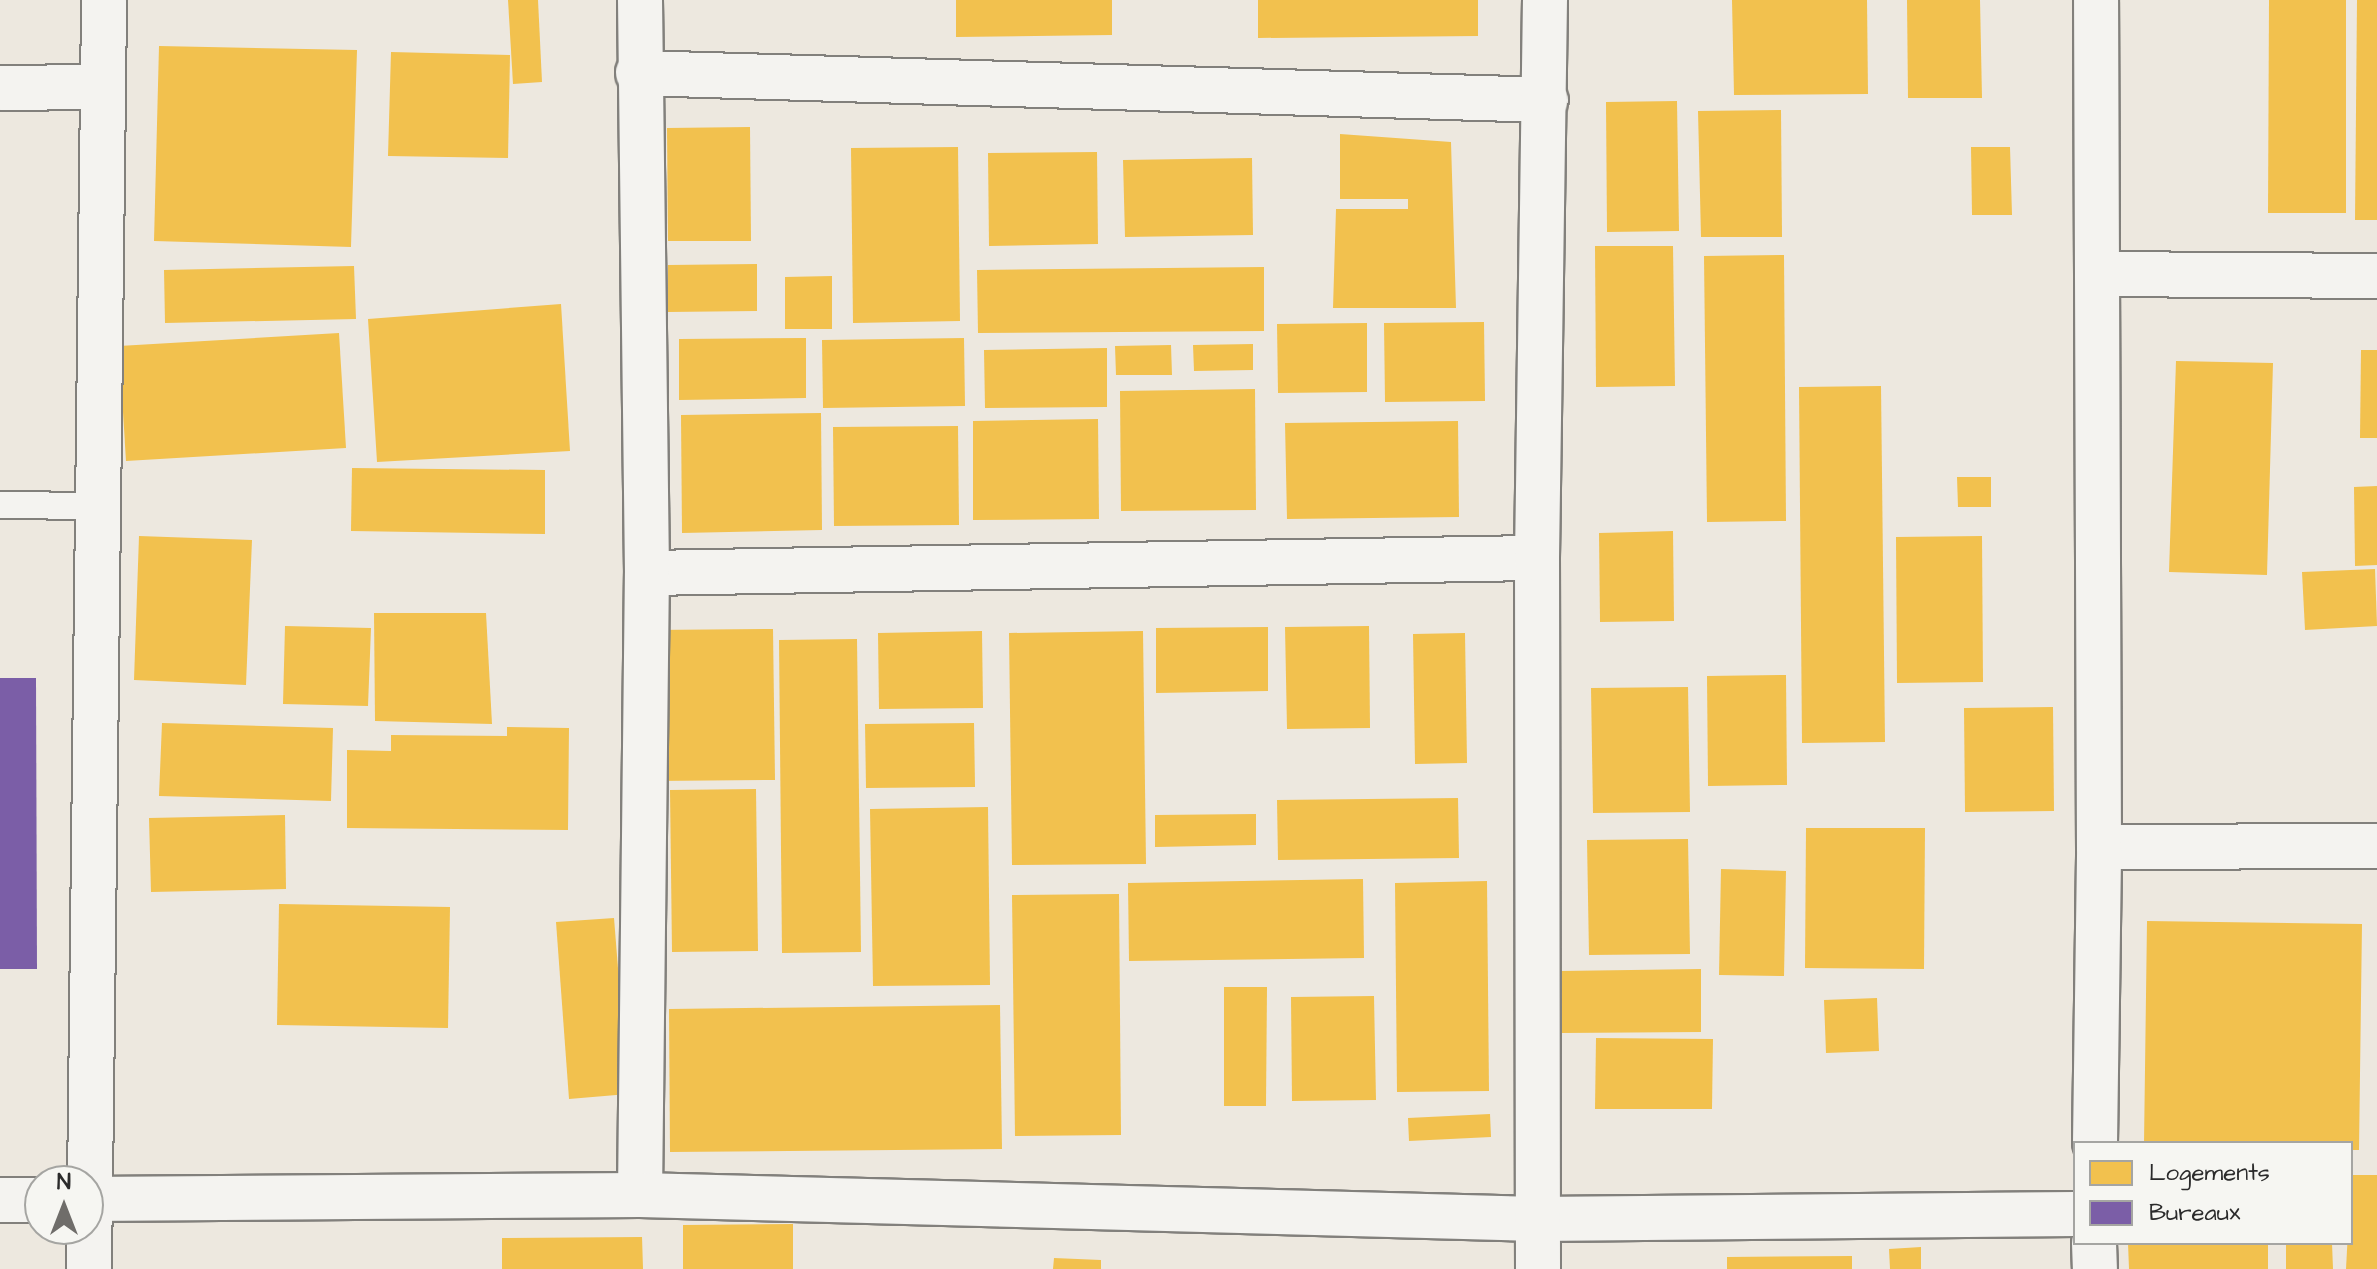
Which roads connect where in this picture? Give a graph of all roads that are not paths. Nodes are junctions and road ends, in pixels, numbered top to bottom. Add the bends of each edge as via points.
1 (104, 0) edge
2 (640, 0) edge
3 (1545, 0) edge
4 (2096, 0) edge
5 (638, 73) junction
6 (103, 87) junction
7 (0, 88) edge
8 (1546, 100) junction
9 (2097, 274) junction
10 (2377, 276) edge
11 (0, 505) edge
12 (98, 506) junction
13 (1537, 558) junction
14 (647, 573) junction
15 (2377, 846) edge
16 (2099, 847) junction
17 (2095, 1141) edge
18 (88, 1165) edge
19 (640, 1195) junction
20 (104, 1199) edge
21 (0, 1200) edge
22 (24, 1200) edge
23 (2073, 1214) edge
24 (1537, 1219) junction
25 (89, 1245) edge
26 (2094, 1245) edge
27 (89, 1269) edge
28 (1538, 1269) edge
29 (2095, 1269) edge

1 - 6 street
2 - 5 street
3 - 8 street
4 - 9 street
5 - 8 street
5 - 14 street
6 - 7 street
6 - 12 street
8 - 13 street
9 - 10 street
9 - 16 street
11 - 12 lane
12 - 18 street
13 - 14 street
13 - 24 street
14 - 19 street
15 - 16 street
16 - 17 street
19 - 20 street
19 - 24 street
21 - 22 street
23 - 24 street
24 - 28 street
25 - 27 street
26 - 29 street

